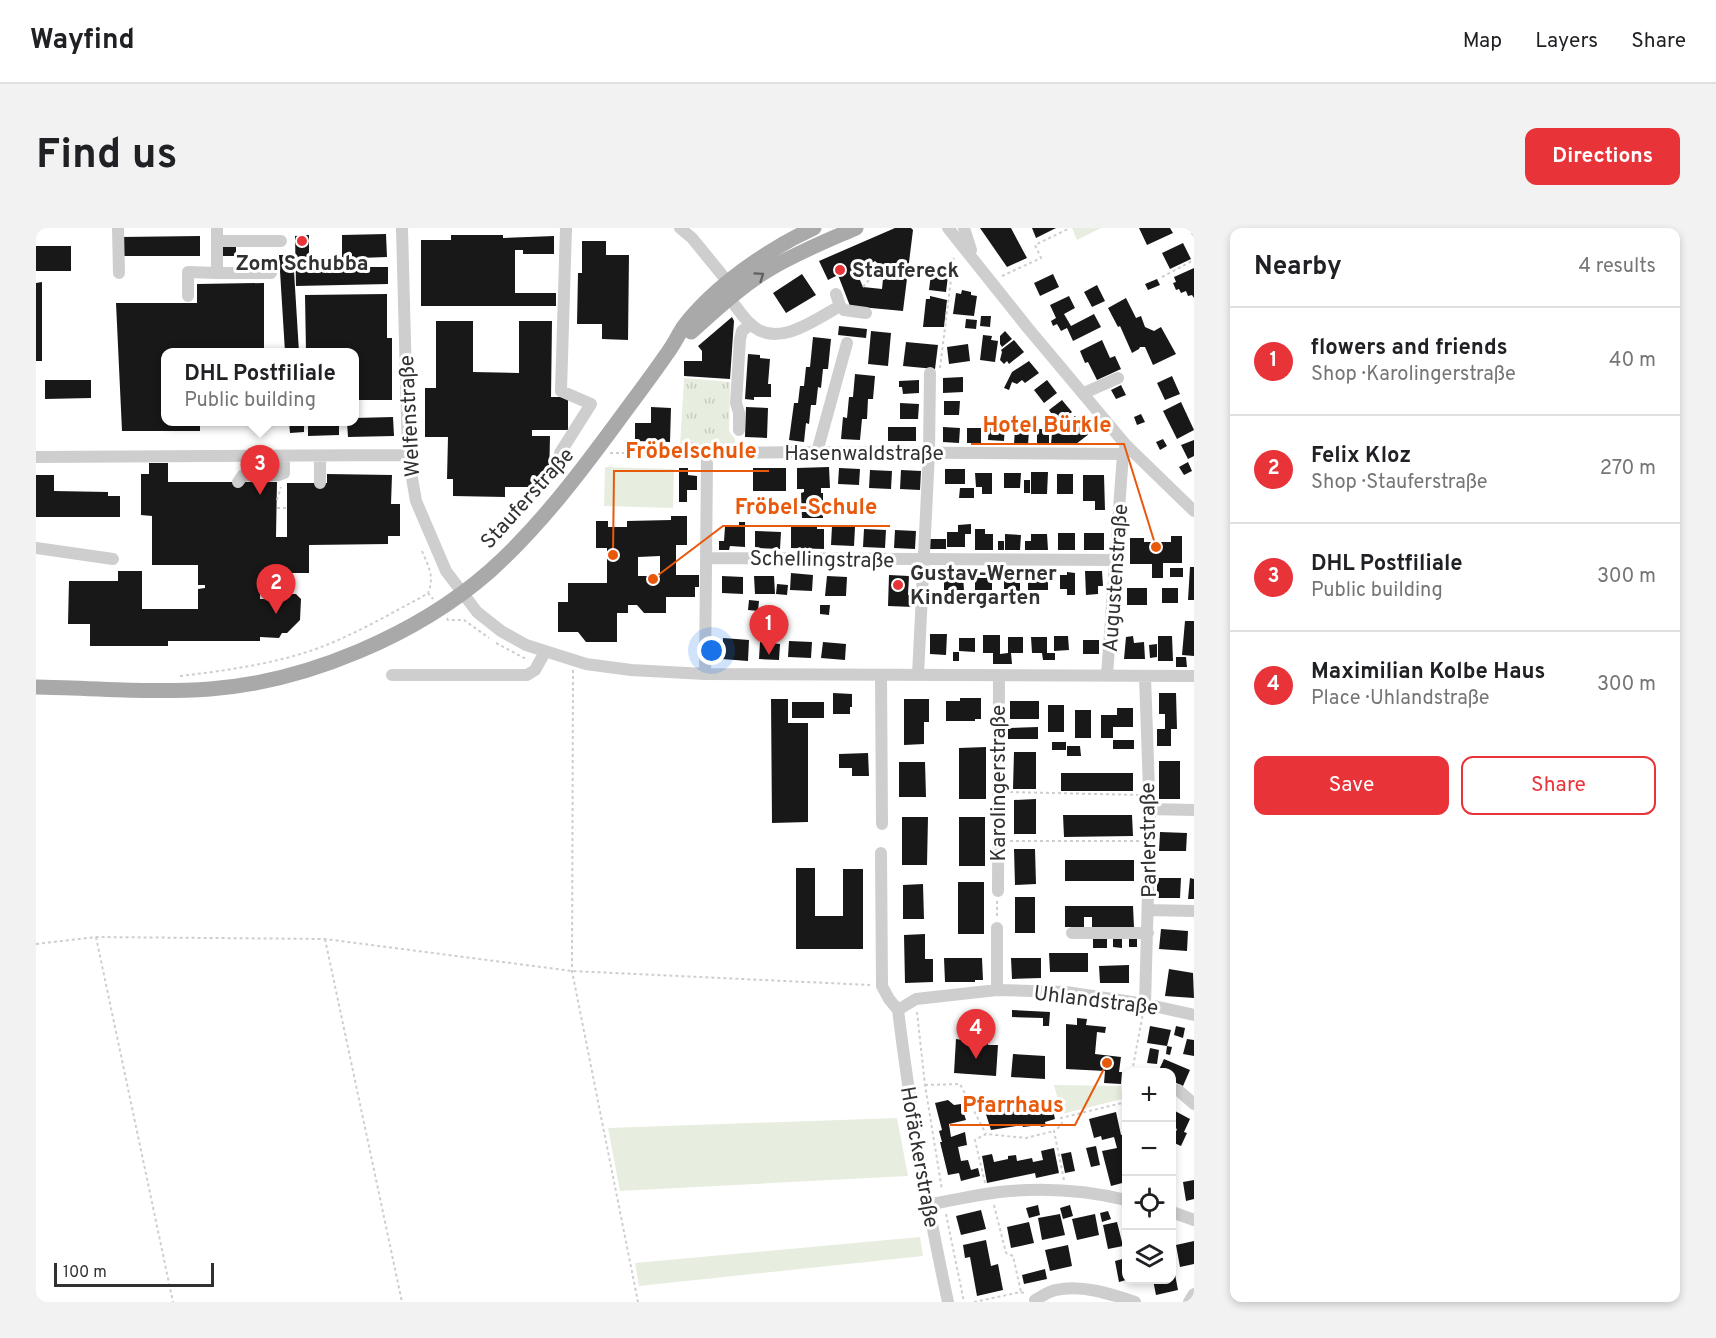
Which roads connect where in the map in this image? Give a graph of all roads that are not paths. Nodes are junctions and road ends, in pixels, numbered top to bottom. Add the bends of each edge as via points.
1 (118, 228) edge
2 (402, 228) edge
3 (566, 228) edge
4 (680, 228) edge
5 (814, 228) edge
6 (856, 228) edge
7 (956, 231) edge
8 (694, 233) edge
9 (217, 234) edge
10 (281, 241) dead end
11 (119, 273) dead end
12 (217, 273) junction
13 (271, 273) dead end
14 (731, 291) junction
15 (188, 296) dead end
16 (866, 313) dead end
17 (751, 324) junction
18 (847, 343) dead end
19 (930, 373) road end
20 (1118, 378) dead end
21 (1084, 393) junction
22 (739, 430) dead end
23 (1124, 449) junction
24 (817, 452) junction
25 (560, 453) dead end
26 (929, 453) junction
27 (408, 455) junction
28 (284, 456) junction
29 (320, 456) junction
30 (36, 457) edge
31 (238, 482) dead end
32 (320, 483) dead end
33 (1194, 511) edge
34 (36, 548) edge
35 (707, 558) junction
36 (113, 559) dead end
37 (924, 560) junction
38 (1117, 560) junction
39 (461, 593) junction
40 (545, 652) junction
41 (705, 674) junction
42 (392, 675) dead end
43 (881, 675) junction
44 (918, 675) junction
45 (999, 675) junction
46 (1107, 675) junction
47 (1145, 676) junction
48 (1194, 676) edge
49 (36, 687) edge
50 (1148, 809) junction
51 (1194, 810) edge
52 (882, 824) dead end
53 (882, 853) dead end
54 (998, 891) road end
55 (1149, 910) junction
56 (1194, 911) edge
57 (997, 928) road end
58 (1072, 933) dead end
59 (1148, 933) junction
60 (997, 990) junction
61 (1145, 1004) junction
62 (898, 1010) junction
63 (1194, 1015) edge
64 (1178, 1090) dead end
65 (1194, 1104) edge
66 (1122, 1199) edge
67 (927, 1204) junction
68 (1176, 1213) edge
69 (1194, 1220) edge
70 (1194, 1294) edge
71 (1035, 1300) road end
72 (948, 1302) edge
73 (1135, 1302) edge
74 (1189, 1302) edge

1 - 11 street
2 - 27 street, Welfenstraße
3 - 25 street via 561,391 591,404
4 - 8 street
5 - 14 main road, Stauferstraße via 750,265
14 -> 6 main road, Stauferstraße via 805,250
7 - 21 street via 1027,327
8 - 14 street
9 - 10 street
9 - 12 street
12 - 13 street
12 - 15 street via 188,272
14 - 17 street
14 - 39 main road, Stauferstraße via 667,354 543,518 489,572
16 - 17 street via 844,310 838,300 784,334
17 - 22 street via 742,331 740,339 736,403
18 - 24 street
19 - 26 street
20 - 21 street
21 - 23 street
23 - 26 street, Hasenwaldstraße
23 - 33 street
23 - 38 street, Augustenstraße
24 - 26 street, Hasenwaldstraße
24 - 35 street, Hasenwaldstraße via 712,453 707,459
26 - 37 street
27 - 29 street
27 - 39 street, Welfenstraße via 416,501 446,572
28 - 29 street
28 - 30 street
28 - 31 street via 284,472 279,475 243,475
29 - 32 street
34 - 36 street
35 - 37 street, Schellingstraße
35 - 41 street
37 - 38 street, Schellingstraße
37 - 44 street
38 - 46 street, Augustenstraße
39 - 40 street, Karolingerstraße via 501,631
39 - 49 main road, Stauferstraße via 411,626 359,650 271,680 209,689
40 - 41 street, Karolingerstraße via 574,662 631,670
40 - 42 street via 539,665 527,675
41 - 43 street, Karolingerstraße
43 - 44 street, Karolingerstraße
43 - 52 street
44 - 45 street, Karolingerstraße
45 - 46 street, Karolingerstraße
45 - 54 street, Karolingerstraße
46 - 47 street, Karolingerstraße
47 - 48 street, Karolingerstraße
47 - 50 street, Parlerstraße
50 - 51 street
50 - 55 street, Parlerstraße
53 - 62 street via 882,986
55 - 56 street
55 - 59 street, Parlerstraße
57 - 60 street
58 - 59 street
59 - 61 street, Parlerstraße
60 - 61 street, Uhlandstraße via 1066,992
60 - 62 street, Uhlandstraße via 916,999
61 - 63 street, Uhlandstraße
62 - 67 street, Hofäckerstraße
64 - 65 street
66 - 67 street via 1033,1189
67 - 72 street, Hofäckerstraße
68 - 69 street
70 - 74 street
71 - 73 street via 1055,1290 1079,1289

